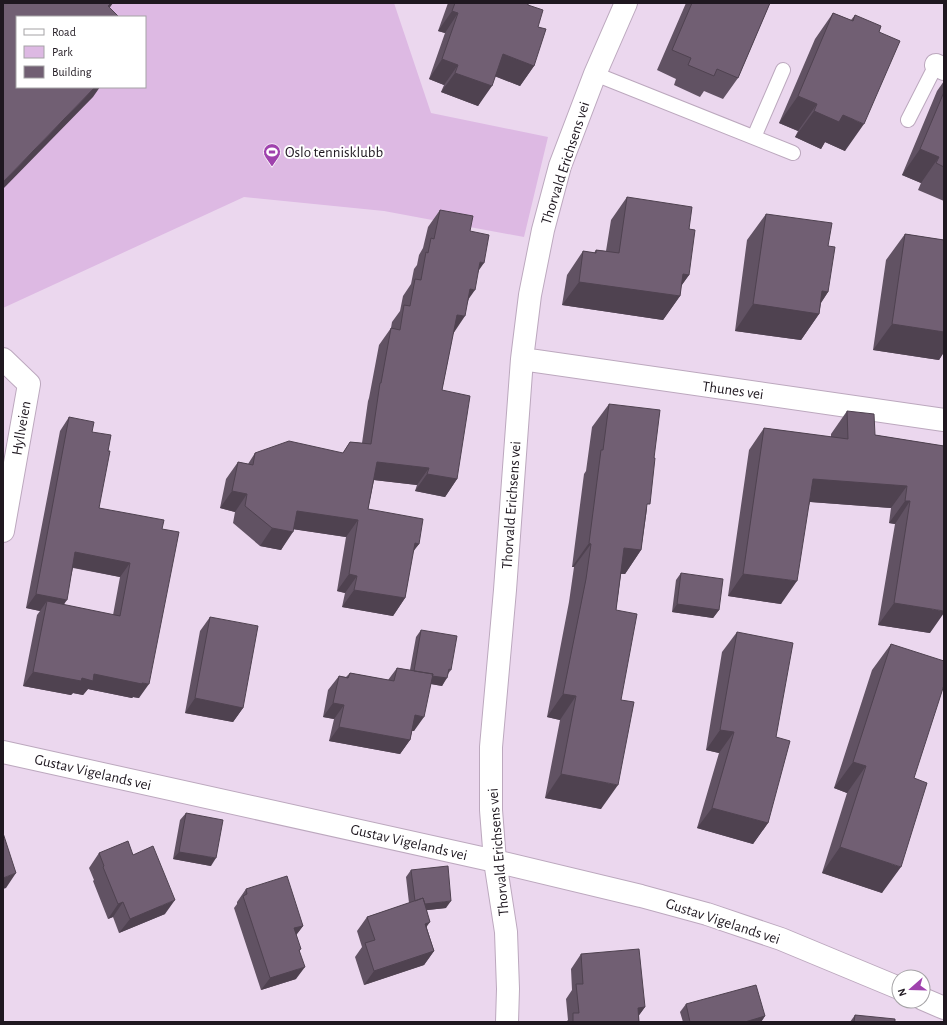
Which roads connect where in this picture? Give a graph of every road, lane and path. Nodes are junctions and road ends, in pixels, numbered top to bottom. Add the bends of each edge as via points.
1 (626, 3) edge
2 (940, 67) edge
3 (783, 70) dead end
4 (595, 74) junction
5 (908, 120) dead end
6 (754, 137) junction
7 (793, 153) dead end
8 (3, 359) edge
9 (522, 359) junction
10 (944, 420) edge
11 (3, 531) edge
12 (3, 752) edge
13 (495, 861) junction
14 (891, 985) edge
15 (931, 1002) edge
16 (944, 1008) edge
17 (507, 1022) edge

1 - 4 street, Thorvald Erichsens vei
2 - 5 lane
3 - 6 lane
4 - 6 lane
4 - 9 street, Thorvald Erichsens vei via 560,166 543,230 530,295
6 - 7 lane
8 - 11 street, Hyllveien via 29,384
9 - 10 street, Thunes vei
9 - 13 street, Thorvald Erichsens vei via 491,747 491,810
12 - 13 street, Gustav Vigelands vei
13 - 14 street, Gustav Vigelands vei via 707,914 781,939
13 - 17 street, Thorvald Erichsens vei via 506,932
15 - 16 street

